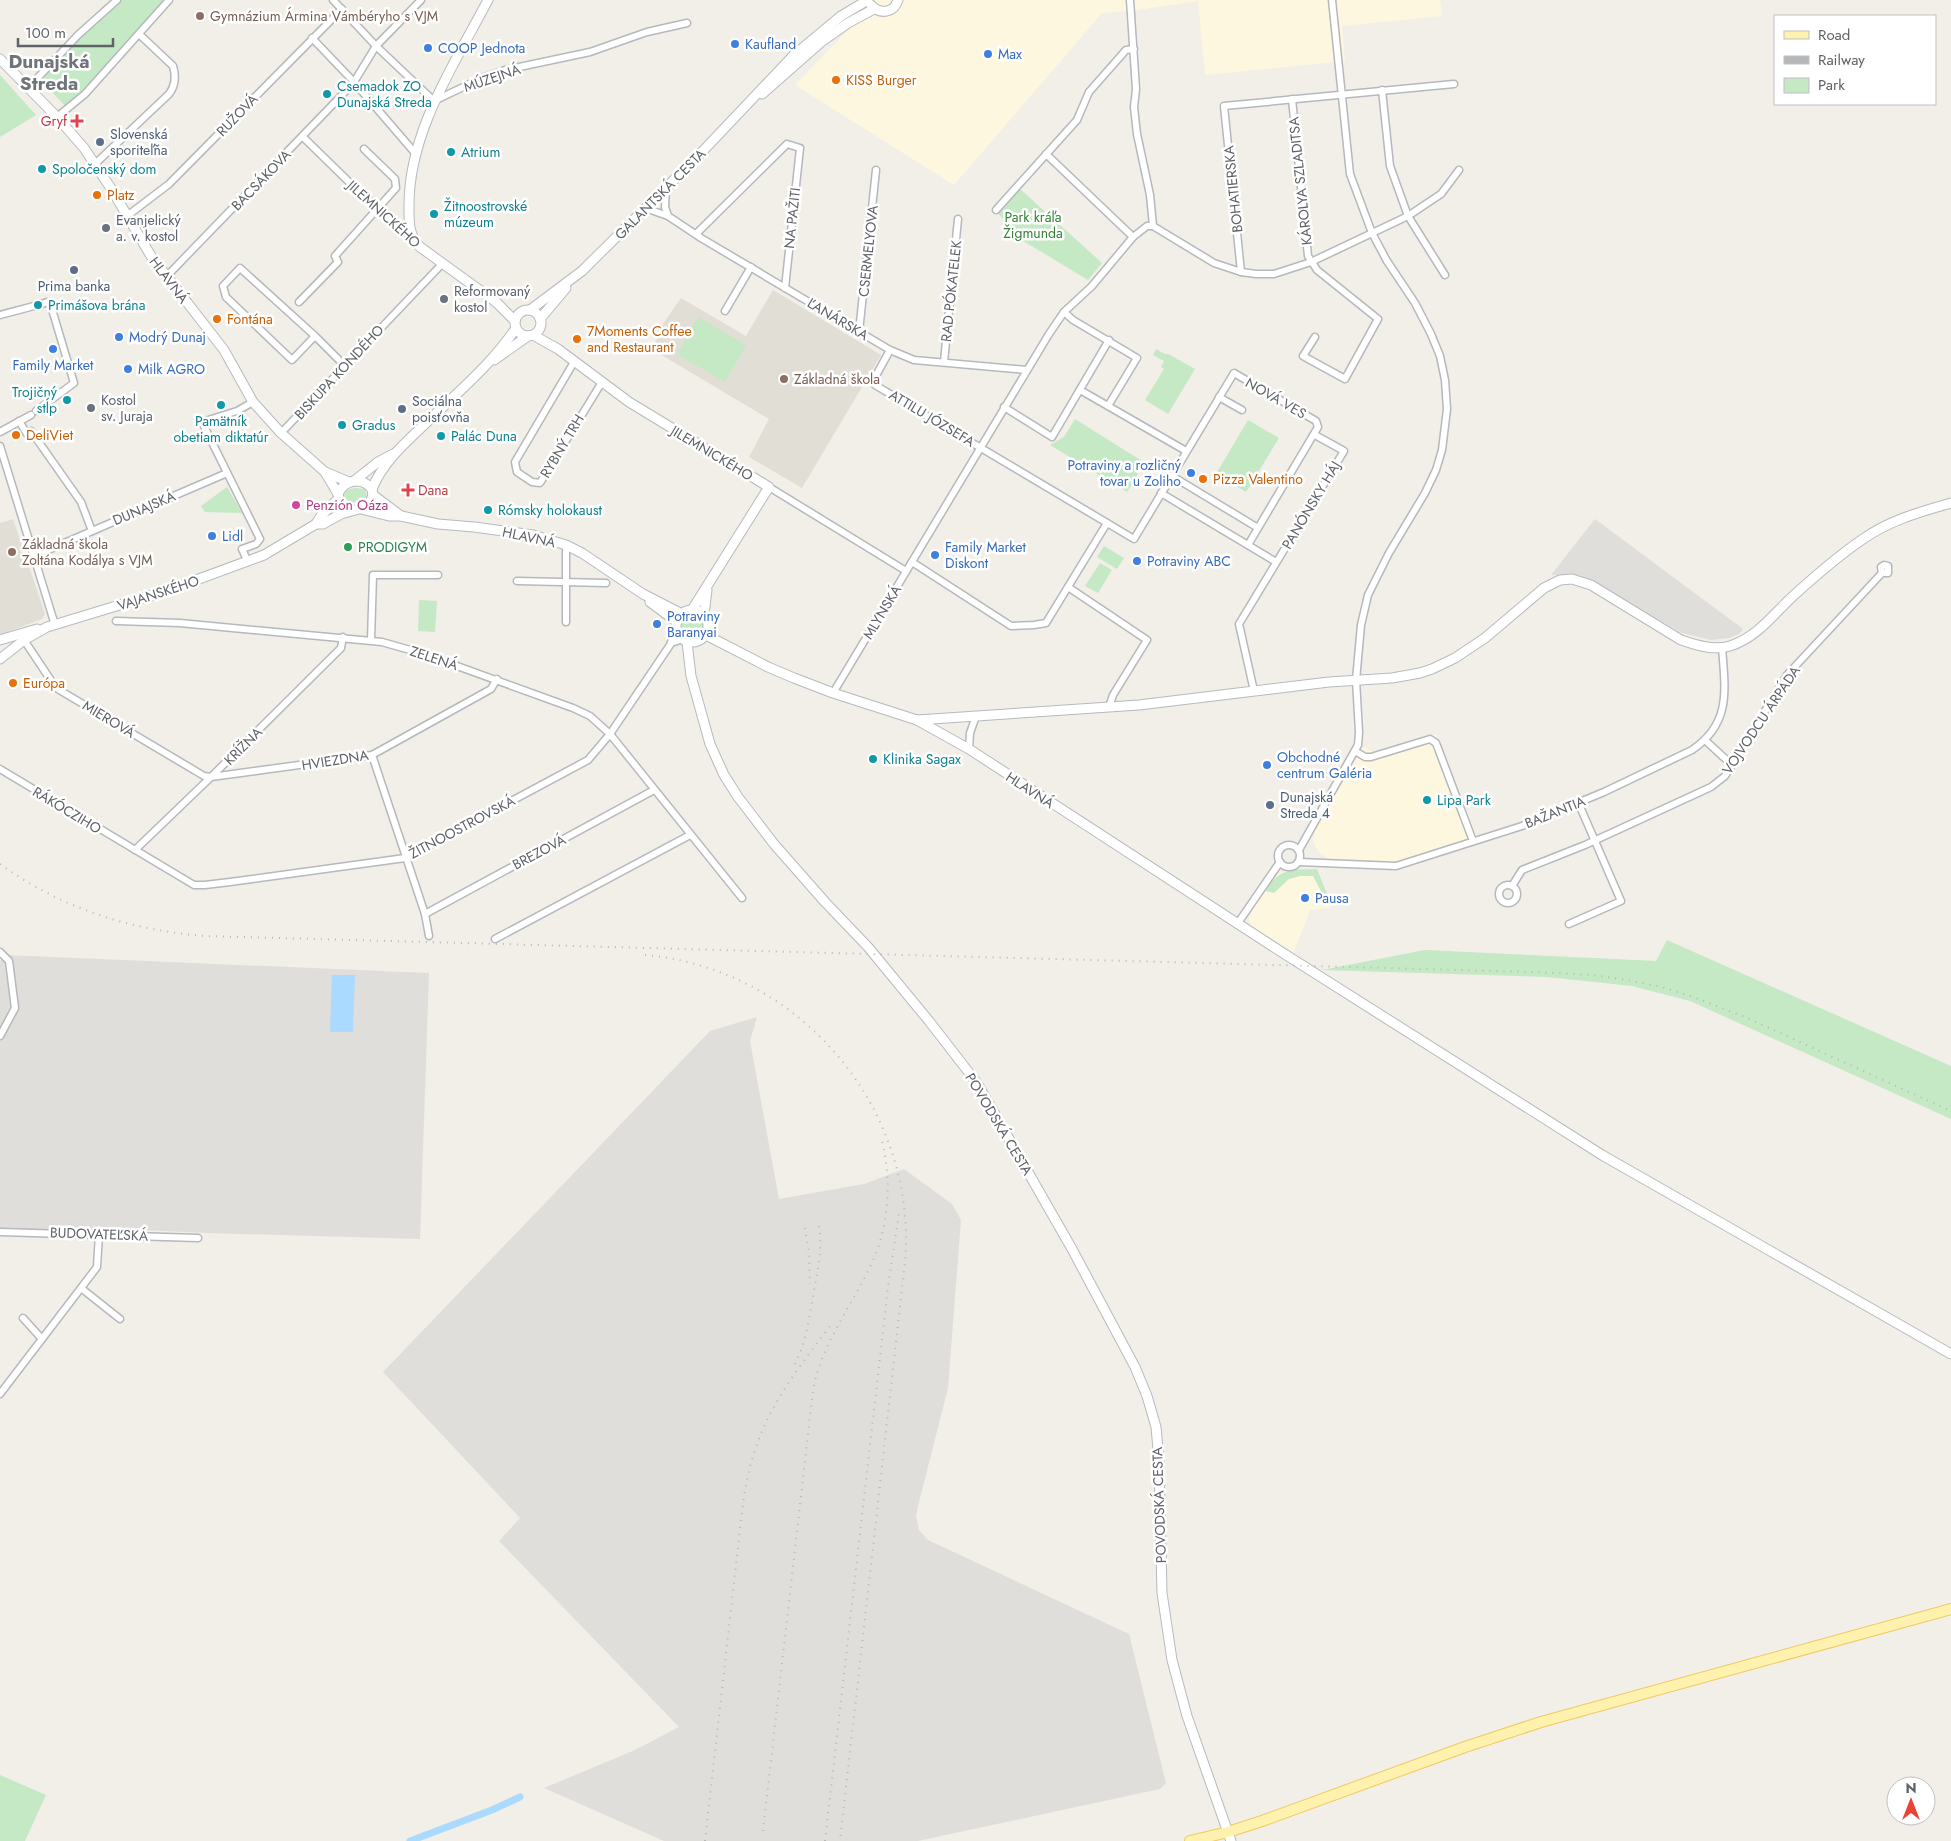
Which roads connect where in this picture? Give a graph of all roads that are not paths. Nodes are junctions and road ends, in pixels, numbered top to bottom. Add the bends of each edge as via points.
1 (117, 0) edge
2 (169, 0) edge
3 (332, 0) edge
4 (421, 0) edge
5 (488, 0) edge
6 (868, 0) edge
7 (898, 0) edge
8 (1130, 0) edge
9 (1332, 0) edge
10 (342, 9) junction
11 (874, 9) junction
12 (687, 23) dead end
13 (139, 34) junction
14 (312, 38) junction
15 (376, 46) junction
16 (1134, 49) junction
17 (0, 59) edge
18 (4, 66) edge
19 (354, 82) junction
20 (1454, 84) dead end
21 (28, 88) junction
22 (1382, 90) junction
23 (1342, 94) junction
24 (1292, 99) junction
25 (435, 101) junction
26 (745, 108) junction
27 (58, 118) junction
28 (303, 137) junction
29 (364, 148) dead end
30 (416, 153) junction
31 (1046, 154) junction
32 (95, 164) junction
33 (876, 170) dead end
34 (1459, 170) dead end
35 (666, 188) junction
36 (379, 208) junction
37 (645, 208) junction
38 (996, 210) dead end
39 (127, 216) junction
40 (668, 216) junction
41 (1408, 216) junction
42 (958, 219) dead end
43 (1153, 226) junction
44 (1372, 233) junction
45 (696, 234) junction
46 (1133, 237) junction
47 (412, 238) junction
48 (1311, 262) junction
49 (442, 264) junction
50 (750, 267) junction
51 (1241, 272) junction
52 (1445, 275) dead end
53 (166, 277) junction
54 (574, 278) junction
55 (785, 288) junction
56 (299, 302) dead end
57 (496, 302) junction
58 (42, 304) dead end
59 (34, 306) dead end
60 (527, 311) junction
61 (725, 311) dead end
62 (1064, 312) junction
63 (0, 315) edge
64 (541, 322) junction
65 (516, 324) junction
66 (859, 332) junction
67 (315, 336) junction
68 (531, 336) junction
69 (1315, 337) dead end
70 (1109, 340) junction
71 (558, 349) junction
72 (890, 350) junction
73 (574, 362) junction
74 (944, 362) junction
75 (346, 366) junction
76 (484, 368) junction
77 (1027, 370) junction
78 (602, 382) junction
79 (1080, 390) junction
80 (1219, 397) junction
81 (253, 402) junction
82 (1108, 406) junction
83 (1004, 407) junction
84 (1242, 410) dead end
85 (19, 421) junction
86 (0, 432) edge
87 (281, 433) junction
88 (1315, 435) junction
89 (0, 446) edge
90 (981, 447) junction
91 (1186, 452) junction
92 (395, 453) junction
93 (324, 472) junction
94 (227, 473) junction
95 (1172, 476) junction
96 (352, 482) junction
97 (770, 487) junction
98 (373, 492) junction
99 (1161, 493) junction
100 (338, 497) junction
101 (1951, 503) edge
102 (361, 509) junction
103 (351, 510) junction
104 (401, 516) junction
105 (1107, 523) junction
106 (316, 524) junction
107 (1258, 528) junction
108 (92, 531) junction
109 (566, 545) junction
110 (1251, 547) junction
111 (34, 556) junction
112 (248, 562) junction
113 (912, 562) junction
114 (1276, 562) junction
115 (906, 571) junction
116 (1882, 573) dead end
117 (438, 575) dead end
118 (517, 581) dead end
119 (566, 582) junction
120 (606, 583) dead end
121 (1068, 587) junction
122 (707, 588) junction
123 (692, 610) junction
124 (704, 615) junction
125 (116, 621) dead end
126 (566, 622) dead end
127 (678, 622) junction
128 (51, 626) junction
129 (706, 635) junction
130 (343, 637) junction
131 (0, 640) edge
132 (24, 640) junction
133 (371, 640) junction
134 (689, 641) junction
135 (671, 643) junction
136 (1722, 648) junction
137 (0, 659) edge
138 (497, 679) junction
139 (1356, 680) junction
140 (1254, 691) junction
141 (834, 694) junction
142 (1110, 707) junction
143 (976, 716) junction
144 (917, 720) junction
145 (610, 734) junction
146 (1706, 741) junction
147 (969, 749) junction
148 (1355, 751) junction
149 (372, 755) junction
150 (1732, 765) junction
151 (0, 769) edge
152 (212, 777) junction
153 (654, 790) junction
154 (1578, 802) junction
155 (690, 835) junction
156 (1473, 841) junction
157 (1594, 841) junction
158 (135, 850) junction
159 (1298, 850) junction
160 (405, 858) junction
161 (1280, 862) junction
162 (1299, 862) junction
163 (1512, 886) dead end
164 (742, 898) dead end
165 (424, 914) junction
166 (1238, 923) junction
167 (1569, 924) dead end
168 (428, 936) dead end
169 (495, 939) dead end
170 (2, 954) edge
171 (0, 1036) edge
172 (0, 1232) edge
173 (99, 1234) junction
174 (198, 1238) dead end
175 (81, 1288) junction
176 (23, 1318) dead end
177 (120, 1319) dead end
178 (42, 1339) junction
179 (1951, 1354) edge
180 (0, 1394) edge
181 (1951, 1609) edge
182 (1230, 1836) edge
183 (1190, 1841) edge

1 - 21 street
2 - 13 street
3 - 10 street
4 - 15 street, BACSÁKOVA
5 - 25 main road
6 - 11 main road, GALANTSKÁ CESTA
6 - 26 main road, GALANTSKÁ CESTA via 816,35
7 - 11 main road, GALANTSKÁ CESTA via 890,11
8 - 16 street
9 - 23 street
10 - 14 street, RUŽOVÁ
10 - 15 street
11 - 26 main road, GALANTSKÁ CESTA via 821,42
12 - 25 street, MÚZEJNÁ via 648,32 590,52 480,78
13 - 27 street via 85,94
13 - 32 street via 173,66 175,83 169,94
14 - 19 street
14 - 39 street, RUŽOVÁ via 169,184
15 - 19 street, BACSÁKOVA
15 - 25 street
16 - 31 street via 1126,50 1089,92 1077,120
16 - 43 street via 1134,107
17 - 18 main road, HLAVNÁ
18 - 21 main road, HLAVNÁ
19 - 28 street, BACSÁKOVA
19 - 30 street
20 - 22 street
21 - 27 main road, HLAVNÁ
22 - 23 street
22 - 41 street via 1390,166
23 - 24 street
23 - 44 street via 1350,174
24 - 48 street, KÁROLYA SZLADITSA
24 - 51 street, BOHATIERSKA via 1224,106
25 - 30 main road
26 - 35 main road, GALANTSKÁ CESTA
27 - 32 main road, HLAVNÁ
28 - 36 street, JILEMNICKÉHO
28 - 53 street, BACSÁKOVA
29 - 36 street via 397,182 395,190
30 - 47 main road via 409,197
31 - 38 street
31 - 46 street
32 - 39 main road, HLAVNÁ
33 - 66 street, CSERMELYOVA
34 - 41 street via 1441,194
35 - 37 main road, GALANTSKÁ CESTA
35 - 40 street
36 - 47 street, JILEMNICKÉHO
36 - 56 street via 335,256 338,262
37 - 40 street, ĽANÁRSKA
37 - 54 main road, GALANTSKÁ CESTA
39 - 53 main road, HLAVNÁ
40 - 45 street, ĽANÁRSKA
41 - 44 street
41 - 52 street
42 - 74 street, RAD PÓKATELEK
43 - 46 street via 1147,226
43 - 51 street via 1214,263
44 - 48 street
44 - 139 street via 1431,334 1440,356 1447,409 1436,470 1368,595 1362,618
45 - 50 street, ĽANÁRSKA
45 - 55 street, NA PAŽITI via 787,144 800,148
46 - 62 street via 1092,286
47 - 49 main road, JILEMNICKÉHO
48 - 51 street via 1274,274
48 - 69 street via 1378,319 1345,379 1304,356
49 - 57 main road, JILEMNICKÉHO
49 - 75 street, BISKUPA KONDÉHO
50 - 55 street, ĽANÁRSKA
50 - 61 street
53 - 81 main road, HLAVNÁ via 224,350
54 - 60 main road, GALANTSKÁ CESTA
54 - 64 main road, GALANTSKÁ CESTA
55 - 66 street, ĽANÁRSKA
57 - 60 main road, JILEMNICKÉHO
57 - 65 main road, JILEMNICKÉHO
58 - 85 street via 47,302 50,306 74,383
59 - 63 street
60 - 64 main road via 536,313
60 - 65 main road via 518,315
62 - 70 street
62 - 77 street
64 - 68 main road via 538,332
64 - 71 main road, JILEMNICKÉHO
65 - 68 main road via 521,334
65 - 76 main road
66 - 72 street, ĽANÁRSKA
67 - 67 street via 240,268 223,286 226,296 292,360
67 - 75 street
68 - 71 main road, JILEMNICKÉHO
68 - 76 main road
70 - 79 street
70 - 82 street via 1137,358
71 - 73 main road, JILEMNICKÉHO
72 - 74 street, ĽANÁRSKA via 914,360
72 - 90 street, ATTILU JÓZSEFA via 873,381 875,384
73 - 78 main road, JILEMNICKÉHO
73 - 78 street, RYBNÝ TRH via 514,462 517,472 532,482 540,483
74 - 77 street, ĽANÁRSKA
75 - 87 street, BISKUPA KONDÉHO
76 - 92 main road
77 - 83 street
78 - 97 main road, JILEMNICKÉHO via 667,426
79 - 82 street
79 - 83 street via 1052,437
80 - 84 street
80 - 88 street, NOVÁ VES via 1234,373 1316,421
80 - 91 street, NOVÁ VES
81 - 87 main road, HLAVNÁ
81 - 94 street via 237,411 202,422
82 - 91 street
83 - 90 street
85 - 86 street
85 - 108 street via 27,434 31,430 80,502
87 - 93 main road, HLAVNÁ
88 - 107 street, NOVÁ VES
88 - 114 street, PANÓNSKY HÁJ via 1344,451
89 - 111 street
90 - 105 street, NOVÁ VES
90 - 113 street
91 - 95 street, NOVÁ VES
92 - 96 main road
92 - 98 main road via 377,478
93 - 96 main road
93 - 100 main road
94 - 108 street, DUNAJSKÁ
94 - 112 street via 260,539 242,549
95 - 99 street, NOVÁ VES
95 - 107 street
96 - 98 main road via 364,483
96 - 100 main road via 344,485
97 - 115 street, MLYNSKÁ
97 - 122 main road, JILEMNICKÉHO
98 - 102 main road via 370,503
98 - 104 main road
99 - 105 street, NOVÁ VES via 1134,539
99 - 110 street
100 - 103 main road via 344,507
100 - 106 main road
101 - 136 main road via 1905,516 1864,538 1829,564 1751,637
102 - 103 main road
102 - 104 main road, HLAVNÁ
103 - 106 main road via 323,524
104 - 109 main road, HLAVNÁ via 438,524 533,535
105 - 121 street
106 - 112 main road, VAJANSKÉHO
107 - 110 street, NOVÁ VES
108 - 111 street, DUNAJSKÁ
109 - 119 street
109 - 127 main road, HLAVNÁ via 644,594
110 - 114 street, PANÓNSKY HÁJ
111 - 128 street
112 - 128 main road, VAJANSKÉHO
113 - 115 street
113 - 121 street via 1011,626 1046,623
114 - 140 street, PANÓNSKY HÁJ via 1239,624
115 - 141 street, MLYNSKÁ
116 - 150 street, VOJVODCU ÁRPÁDA via 1788,675
117 - 133 street via 373,575
118 - 119 street
119 - 120 street
119 - 126 street
121 - 142 street via 1147,640 1113,695
122 - 123 main road, JILEMNICKÉHO
122 - 124 main road, JILEMNICKÉHO
123 - 124 main road
123 - 127 main road
124 - 129 main road via 708,624
125 - 130 street, ZELENÁ via 180,623
127 - 134 main road via 678,635
127 - 135 street, ŽITNOOSTROVSKÁ
128 - 131 main road
128 - 132 main road, VAJANSKÉHO
129 - 134 main road
129 - 141 main road, HLAVNÁ via 768,667
130 - 133 street, ZELENÁ
130 - 152 street, KRÍŽNA via 341,648
132 - 137 main road, VAJANSKÉHO
132 - 152 street, MIEROVÁ via 56,688 204,776
133 - 138 street, ZELENÁ
134 - 135 street
134 - 182 main road, POVODSKÁ CESTA via 691,676 710,744 729,782 774,844 868,947 977,1083 1143,1385 1156,1427 1162,1593 1172,1660 1187,1716
135 - 145 street, ŽITNOOSTROVSKÁ
136 - 139 main road via 1681,640 1590,584 1572,579 1560,580 1544,588 1485,638 1455,658 1432,669
136 - 146 street, BAŽANTIA via 1724,704 1717,726
138 - 145 street, ZELENÁ via 590,716
138 - 149 street, HVIEZDNA via 491,689
139 - 140 main road
139 - 148 street via 1359,732
140 - 142 main road
141 - 144 main road, HLAVNÁ
142 - 143 main road
143 - 144 main road
143 - 147 street via 970,732
144 - 147 main road, HLAVNÁ
145 - 153 street, ZELENÁ
145 - 160 street, ŽITNOOSTROVSKÁ via 588,760
146 - 150 street
146 - 154 street, BAŽANTIA
147 - 166 main road, HLAVNÁ
148 - 156 street via 1371,757 1430,740 1436,743
148 - 159 street
149 - 152 street, HVIEZDNA
149 - 160 street
150 - 157 street, VOJVODCU ÁRPÁDA via 1725,776 1711,786
151 - 158 street, RÁKÓCZIHO
152 - 158 street, KRÍŽNA
153 - 155 street, ZELENÁ
153 - 165 street, BREZOVÁ
154 - 156 street, BAŽANTIA via 1522,826
154 - 157 street
155 - 164 street, ZELENÁ
155 - 169 street
156 - 162 street, BAŽANTIA via 1396,866
157 - 163 street, VOJVODCU ÁRPÁDA via 1522,870
157 - 167 street via 1621,901
158 - 160 street, ŽITNOOSTROVSKÁ via 194,885 205,886
159 - 161 street via 1292,845 1285,846 1280,851
159 - 162 street
160 - 165 street
161 - 162 street via 1289,868
161 - 166 street
165 - 168 street
166 - 179 main road, HLAVNÁ via 1602,1155
170 - 171 street via 10,962 15,1008
172 - 173 street, BUDOVATEĽSKÁ
173 - 174 street, BUDOVATEĽSKÁ
173 - 175 street via 97,1267
175 - 177 street
175 - 178 street
176 - 178 street
178 - 180 street
181 - 182 main road via 1541,1722 1465,1747
182 - 183 main road

